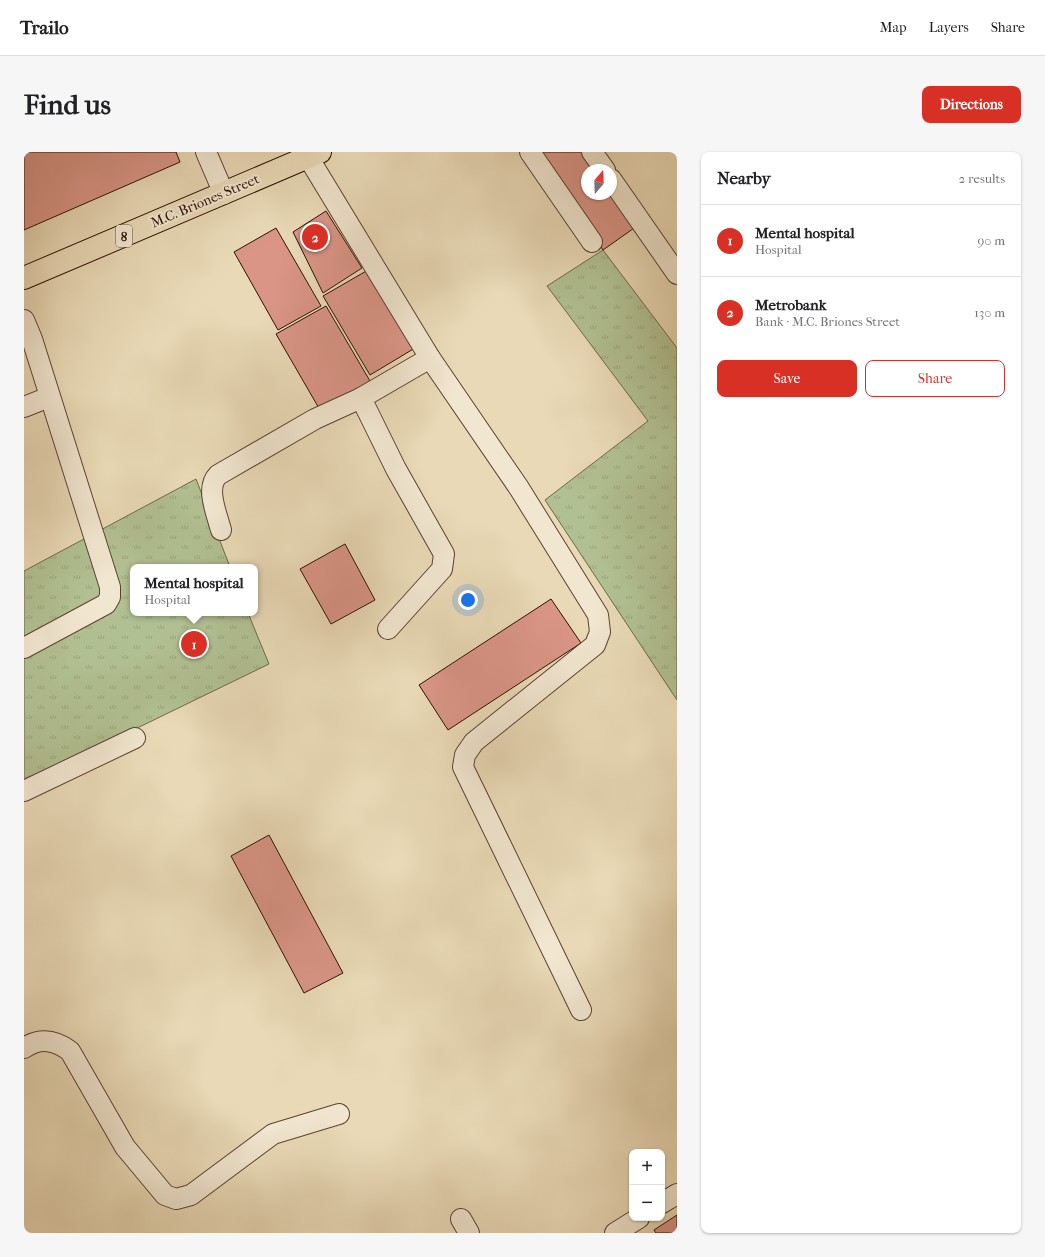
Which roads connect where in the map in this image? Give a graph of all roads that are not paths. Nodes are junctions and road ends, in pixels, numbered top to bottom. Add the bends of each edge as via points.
1 (206, 152) edge
2 (530, 152) edge
3 (592, 152) edge
4 (314, 155) edge
5 (601, 164) edge
6 (617, 188) edge
7 (224, 194) junction
8 (592, 242) dead end
9 (677, 274) edge
10 (24, 278) edge
11 (24, 320) edge
12 (28, 340) edge
13 (430, 358) junction
14 (49, 396) junction
15 (361, 398) junction
16 (24, 407) edge
17 (221, 530) dead end
18 (388, 629) dead end
19 (24, 648) edge
20 (135, 738) dead end
21 (24, 791) edge
22 (582, 1010) dead end
23 (24, 1048) edge
24 (339, 1114) dead end
25 (677, 1194) edge
26 (665, 1202) edge
27 (634, 1221) edge
28 (615, 1233) edge

1 - 7 street
2 - 8 street
3 - 5 street
4 - 7 main road, M.C. Briones Street / 8
4 - 13 street
6 - 9 street
7 - 10 main road, M.C. Briones Street / 8
11 - 12 street
12 - 14 street
13 - 15 street
13 - 22 street via 519,488 598,615 600,632 595,645 474,742 465,755 463,766
14 - 16 street
14 - 19 street via 110,587 110,597 106,604
15 - 17 street via 315,419 218,474 213,480 212,489
15 - 18 street via 396,469 444,554 442,569
20 - 21 street
23 - 24 street via 46,1040 58,1043 70,1051 125,1148 164,1195 176,1199 191,1195 273,1134
25 - 26 street
27 - 28 street

